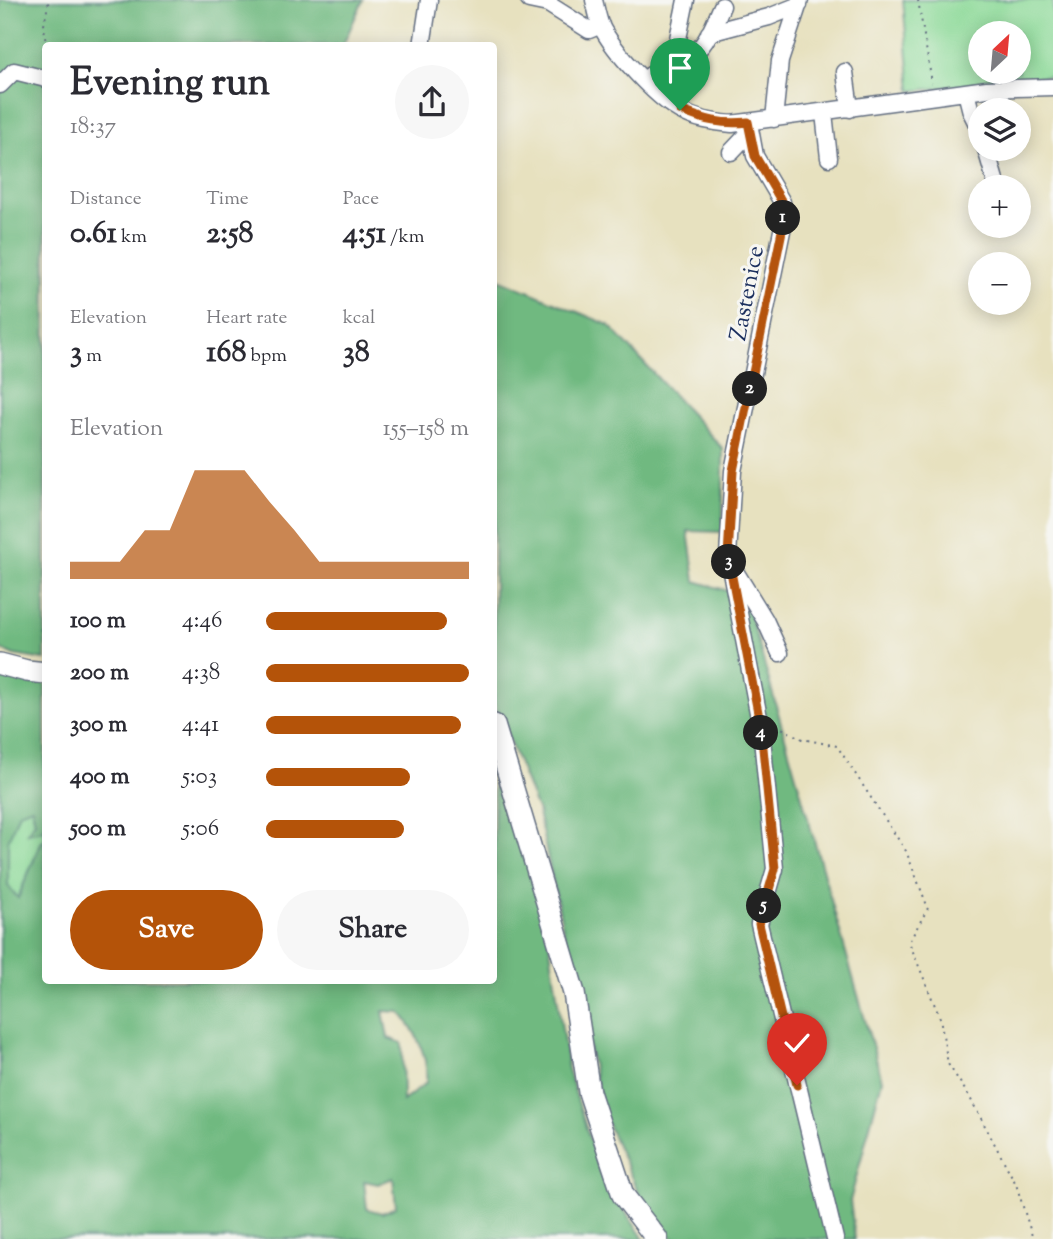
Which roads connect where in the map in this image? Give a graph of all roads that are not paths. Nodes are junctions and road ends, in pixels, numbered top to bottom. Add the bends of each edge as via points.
1 (429, 0) edge
2 (529, 0) edge
3 (594, 0) edge
4 (686, 0) edge
5 (800, 2) edge
6 (722, 6) dead end
7 (601, 25) junction
8 (709, 33) junction
9 (423, 42) edge
10 (674, 58) junction
11 (845, 72) dead end
12 (42, 78) edge
13 (645, 79) junction
14 (0, 85) edge
15 (1053, 87) edge
16 (966, 92) junction
17 (968, 100) edge
18 (850, 109) junction
19 (824, 113) junction
20 (774, 119) junction
21 (749, 127) junction
22 (731, 152) dead end
23 (829, 158) dead end
24 (729, 563) junction
25 (780, 653) dead end
26 (0, 664) edge
27 (42, 673) edge
28 (497, 734) edge
29 (657, 1239) edge
30 (835, 1239) edge

1 - 9 street
2 - 7 street via 548,4 589,30
3 - 7 street
4 - 10 street
5 - 8 street via 769,17
5 - 20 street via 780,61
6 - 8 street
7 - 13 street
8 - 10 street via 700,51
10 - 13 street
11 - 18 street
12 - 14 street via 14,71
13 - 21 street via 680,110 704,121
15 - 16 street
16 - 17 street
16 - 18 street
18 - 19 street
19 - 20 street
19 - 23 street
20 - 21 street
21 - 22 street
21 - 24 street, Zastenice via 755,156 782,202 784,221 733,471
24 - 25 street
24 - 30 street, Zastenice via 758,715 775,869 759,924
26 - 27 main road
28 - 29 main road via 574,993 589,1092 623,1195

